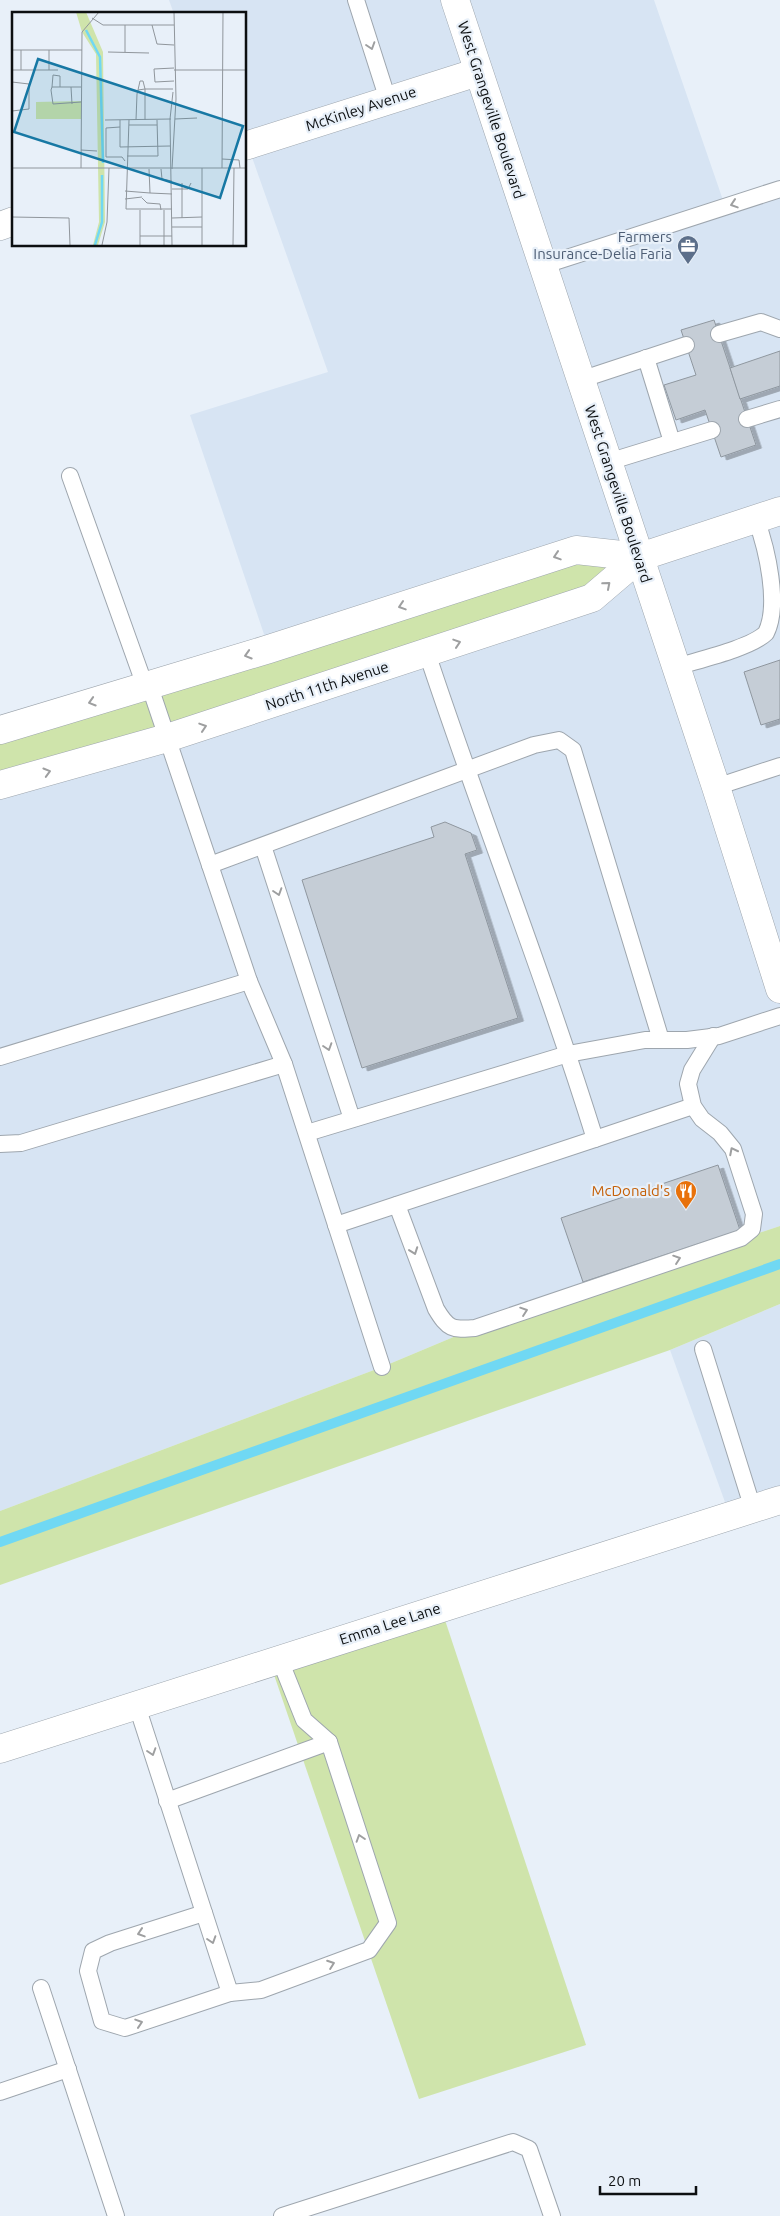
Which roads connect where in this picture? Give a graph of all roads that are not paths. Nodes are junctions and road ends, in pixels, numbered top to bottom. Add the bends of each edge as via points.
1 (356, 0) edge
2 (455, 0) edge
3 (478, 72) junction
4 (388, 100) junction
5 (246, 146) edge
6 (780, 189) edge
7 (542, 266) junction
8 (780, 329) edge
9 (719, 334) dead end
10 (686, 345) dead end
11 (646, 358) junction
12 (580, 380) junction
13 (780, 410) edge
14 (747, 419) dead end
15 (712, 430) dead end
16 (672, 442) junction
17 (608, 462) junction
18 (70, 476) dead end
19 (768, 515) edge
20 (640, 557) junction
21 (427, 653) junction
22 (676, 667) junction
23 (147, 685) junction
24 (0, 730) edge
25 (167, 738) junction
26 (780, 766) edge
27 (466, 771) junction
28 (0, 785) edge
29 (716, 787) junction
30 (263, 846) junction
31 (210, 866) junction
32 (249, 981) junction
33 (780, 988) edge
34 (780, 1016) edge
35 (713, 1036) junction
36 (661, 1040) junction
37 (568, 1054) junction
38 (0, 1056) edge
39 (284, 1064) junction
40 (693, 1106) junction
41 (352, 1119) junction
42 (307, 1133) junction
43 (595, 1139) junction
44 (0, 1144) edge
45 (397, 1205) junction
46 (336, 1225) junction
47 (703, 1349) dead end
48 (382, 1367) dead end
49 (780, 1500) edge
50 (753, 1509) junction
51 (280, 1660) junction
52 (137, 1706) junction
53 (329, 1742) junction
54 (0, 1749) edge
55 (167, 1801) junction
56 (204, 1913) junction
57 (40, 1988) dead end
58 (230, 1993) junction
59 (68, 2069) junction
60 (0, 2092) edge
61 (116, 2216) edge
62 (282, 2216) edge
63 (552, 2216) edge

1 -> 4 lane
2 - 3 main road, West Grangeville Boulevard
3 - 4 main road, McKinley Avenue
3 - 7 main road, West Grangeville Boulevard
4 - 5 main road, McKinley Avenue
6 -> 7 lane
7 - 12 main road, West Grangeville Boulevard
8 - 9 lane via 762,322
10 - 11 lane
11 - 12 lane
11 - 16 lane
12 - 17 main road, West Grangeville Boulevard
13 - 14 lane
15 - 16 lane
16 - 17 lane
17 - 20 main road, West Grangeville Boulevard
18 - 23 lane
19 - 20 main road, North 11th Avenue
19 - 22 lane via 776,606 773,623 765,634 748,644
21 -> 20 main road, North 11th Avenue via 592,598
20 - 22 main road, West Grangeville Boulevard
20 -> 23 main road, North 11th Avenue via 576,550
25 -> 21 main road, North 11th Avenue
21 - 27 lane
22 - 29 main road, West Grangeville Boulevard
23 -> 24 main road, North 11th Avenue
23 - 25 lane
28 -> 25 main road, North 11th Avenue
25 - 31 lane
26 - 29 lane
27 - 30 lane
27 - 36 lane via 534,745 559,740 573,750
27 - 37 lane
29 - 33 main road, West Grangeville Boulevard
30 - 31 lane
30 -> 41 lane
31 - 32 lane
32 - 38 lane
32 - 39 lane
34 - 35 lane
35 - 36 lane
35 - 40 lane via 692,1070 688,1084
36 - 37 lane via 644,1040
37 - 41 lane
37 - 43 lane
39 - 42 lane
39 - 44 lane via 21,1143
40 - 43 lane
45 -> 40 lane via 436,1310 445,1324 456,1329 475,1328 741,1238 752,1229 754,1214 733,1149
41 - 42 lane
42 - 46 lane
43 - 45 lane
45 - 46 lane
46 - 48 lane
47 - 50 lane
49 - 50 main road, Emma Lee Lane
50 - 51 main road, Emma Lee Lane
51 - 52 main road, Emma Lee Lane
51 - 53 lane via 304,1720
52 - 54 main road, Emma Lee Lane
52 -> 55 lane
53 - 55 lane
58 -> 53 lane via 261,1990 369,1950 388,1923
55 - 56 lane
56 -> 58 lane
56 -> 58 lane via 92,1951 88,1971 102,2021 125,2028
57 - 59 lane
59 - 60 lane
59 - 61 lane
62 - 63 lane via 513,2142 529,2149

